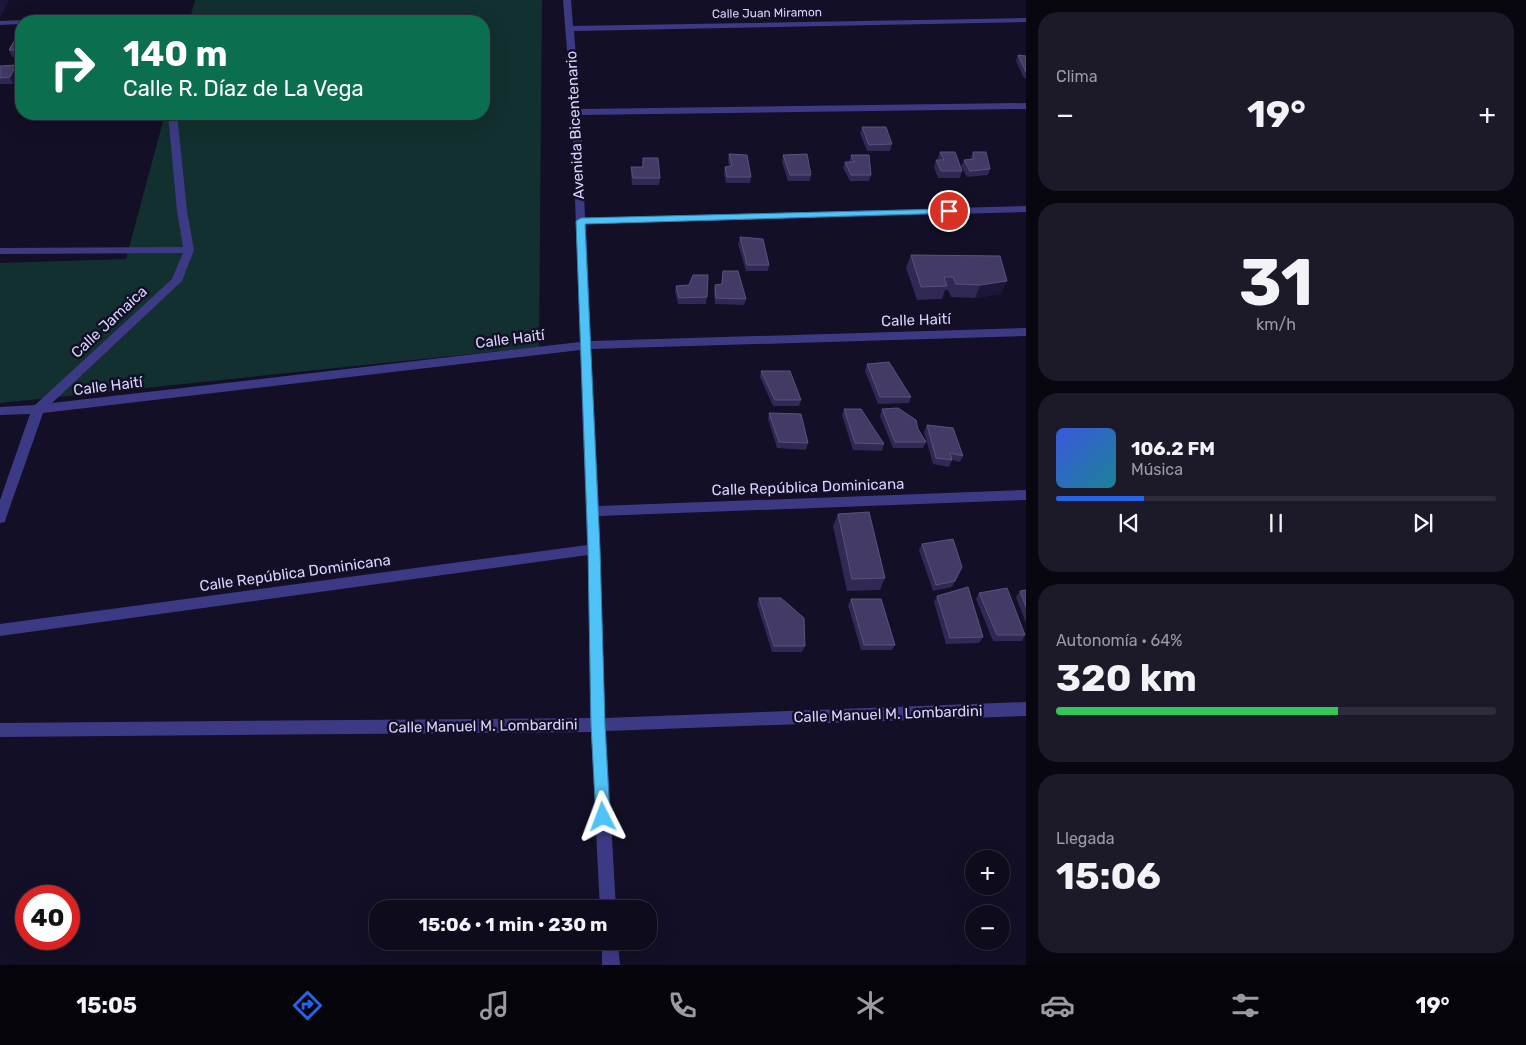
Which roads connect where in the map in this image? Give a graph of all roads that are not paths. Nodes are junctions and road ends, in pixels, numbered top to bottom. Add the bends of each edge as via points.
1 (567, 0) edge
2 (1026, 20) edge
3 (15, 22) edge
4 (0, 23) edge
5 (569, 29) junction
6 (1026, 106) edge
7 (576, 112) junction
8 (173, 120) edge
9 (1026, 209) edge
10 (581, 221) junction
11 (189, 250) junction
12 (0, 251) edge
13 (1026, 332) edge
14 (586, 345) junction
15 (38, 409) junction
16 (0, 411) edge
17 (1026, 495) edge
18 (592, 511) junction
19 (0, 518) edge
20 (594, 549) junction
21 (0, 630) edge
22 (1026, 708) edge
23 (598, 725) junction
24 (0, 730) edge
25 (608, 900) edge
26 (610, 950) edge
27 (611, 965) edge

1 - 5 street, Avenida Bicentenario
2 - 5 street, Calle Juan Miramon
3 - 4 street
5 - 7 street, Avenida Bicentenario
6 - 7 street
7 - 10 street, Avenida Bicentenario
8 - 11 street
9 - 10 street
10 - 14 street, Avenida Bicentenario
11 - 12 street
11 - 15 street, Calle Jamaica via 177,281
13 - 14 street, Calle Haití
14 - 15 street, Calle Haití
14 - 18 street, Avenida Bicentenario
15 - 16 street, Calle Haití
15 - 19 street
17 - 18 street, Calle República Dominicana
18 - 20 street, Avenida Bicentenario
20 - 21 street, Calle República Dominicana
20 - 23 street, Avenida Bicentenario
22 - 23 street, Calle Manuel M. Lombardini
23 - 24 street, Calle Manuel M. Lombardini
23 - 25 street, Avenida Bicentenario
26 - 27 street

